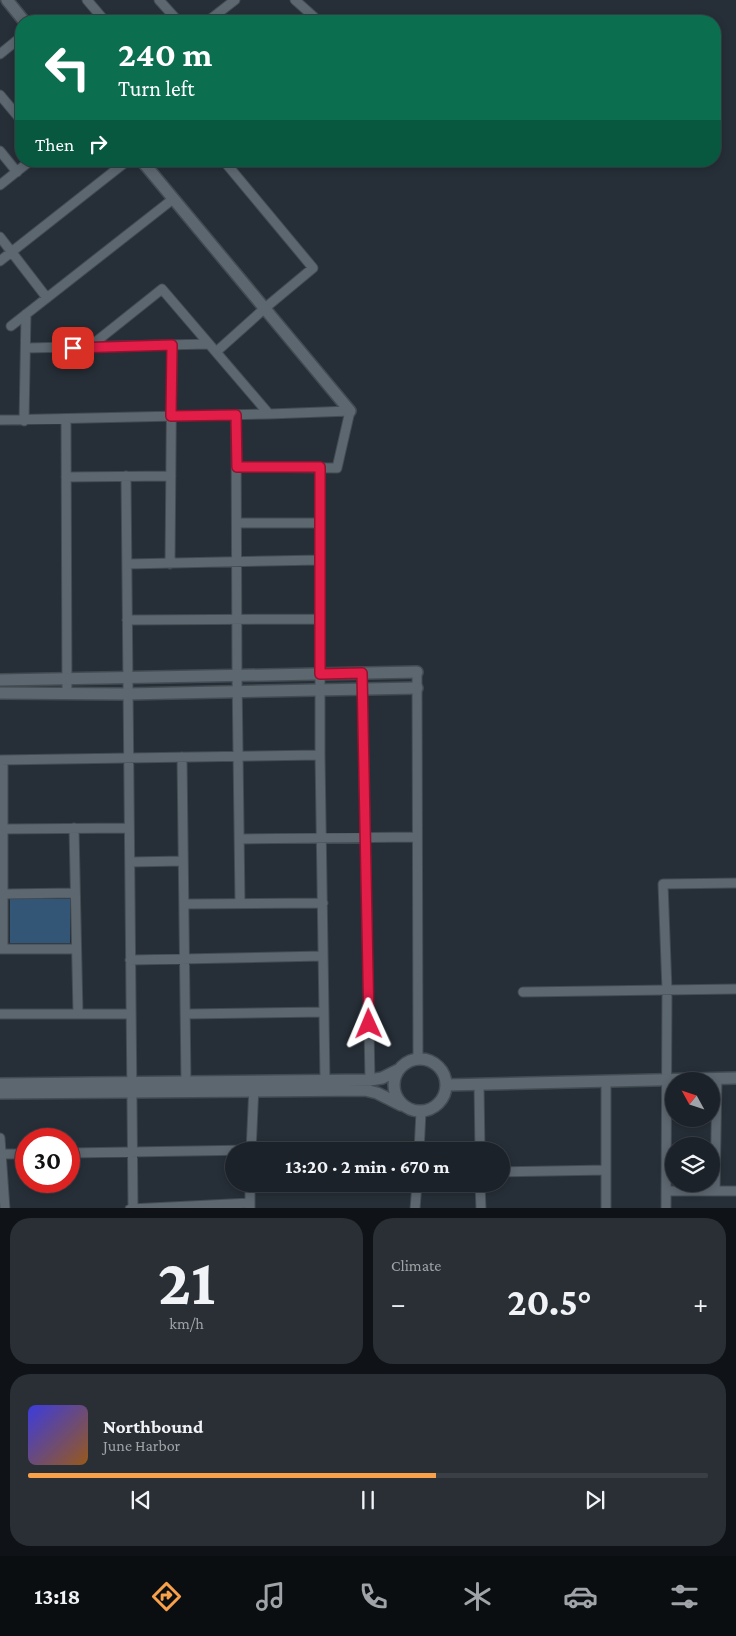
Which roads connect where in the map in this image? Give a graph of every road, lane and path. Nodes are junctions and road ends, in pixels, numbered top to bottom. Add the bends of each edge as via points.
1 (7, 0) edge
2 (87, 0) edge
3 (159, 0) edge
4 (235, 0) edge
5 (295, 0) edge
6 (19, 15) edge
7 (100, 15) edge
8 (173, 15) edge
9 (216, 15) edge
10 (308, 15) edge
11 (15, 42) edge
12 (0, 54) edge
13 (0, 95) edge
14 (15, 113) edge
15 (0, 151) edge
16 (23, 167) edge
17 (119, 167) edge
18 (147, 167) edge
19 (229, 167) edge
20 (17, 172) junction
21 (0, 185) edge
22 (173, 198) junction
23 (0, 237) edge
24 (12, 252) junction
25 (0, 261) edge
26 (47, 298) junction
27 (265, 308) junction
28 (26, 314) junction
29 (0, 326) edge
30 (11, 326) junction
31 (26, 326) junction
32 (209, 344) junction
33 (172, 345) junction
34 (26, 348) junction
35 (88, 348) junction
36 (216, 352) junction
37 (350, 411) junction
38 (269, 414) junction
39 (236, 415) junction
40 (171, 416) junction
41 (66, 419) junction
42 (0, 420) edge
43 (24, 421) junction
44 (237, 467) junction
45 (320, 467) junction
46 (66, 476) junction
47 (126, 476) junction
48 (171, 476) junction
49 (237, 523) junction
50 (320, 523) junction
51 (320, 560) junction
52 (237, 562) junction
53 (127, 564) junction
54 (170, 564) junction
55 (320, 619) junction
56 (127, 620) junction
57 (237, 620) junction
58 (416, 672) joint
59 (362, 673) junction
60 (237, 674) junction
61 (320, 674) junction
62 (127, 677) junction
63 (68, 678) junction
64 (0, 680) edge
65 (417, 688) junction
66 (362, 689) junction
67 (237, 691) junction
68 (320, 691) junction
69 (0, 693) edge
70 (67, 694) junction
71 (127, 694) junction
72 (320, 755) junction
73 (238, 756) junction
74 (182, 757) junction
75 (128, 758) junction
76 (1, 760) edge
77 (74, 828) junction
78 (128, 828) junction
79 (3, 829) junction
80 (366, 837) junction
81 (417, 837) junction
82 (322, 838) junction
83 (239, 839) junction
84 (183, 861) junction
85 (130, 862) junction
86 (736, 883) edge
87 (76, 893) junction
88 (3, 894) junction
89 (184, 904) junction
90 (240, 904) junction
91 (322, 904) junction
92 (76, 948) junction
93 (2, 949) edge
94 (323, 956) junction
95 (184, 959) junction
96 (130, 960) junction
97 (736, 989) edge
98 (667, 990) junction
99 (523, 992) dead end
100 (324, 1012) junction
101 (0, 1014) edge
102 (78, 1014) junction
103 (131, 1014) junction
104 (185, 1014) junction
105 (418, 1059) junction
106 (398, 1070) junction
107 (667, 1072) edge
108 (720, 1078) edge
109 (736, 1078) edge
110 (665, 1079) edge
111 (325, 1080) junction
112 (370, 1080) junction
113 (606, 1081) junction
114 (186, 1082) junction
115 (0, 1084) edge
116 (446, 1085) junction
117 (479, 1085) junction
118 (254, 1086) junction
119 (131, 1087) junction
120 (0, 1093) edge
121 (401, 1105) junction
122 (421, 1112) junction
123 (0, 1138) edge
124 (251, 1142) edge
125 (419, 1142) edge
126 (480, 1142) edge
127 (225, 1151) edge
128 (80, 1153) edge
129 (132, 1153) junction
130 (1, 1154) edge
131 (15, 1154) edge
132 (606, 1170) junction
133 (510, 1172) edge
134 (720, 1191) edge
135 (736, 1191) edge
136 (250, 1192) edge
137 (416, 1192) edge
138 (480, 1192) edge
139 (666, 1192) edge
140 (250, 1206) edge
141 (5, 1208) edge
142 (131, 1208) edge
143 (415, 1208) edge
144 (481, 1208) edge
145 (606, 1208) edge
146 (666, 1208) edge

1 - 6 street
2 - 7 street
3 - 8 street
4 - 9 street
5 - 10 street
11 - 12 street
13 - 14 street
15 - 20 street
16 - 20 street
17 - 24 street
18 - 22 street
19 - 27 street via 313,268
20 - 21 street
22 - 26 street
22 - 27 street
23 - 24 street
24 - 25 street
24 - 26 street
26 - 28 street
27 - 36 street
27 - 37 street
28 - 30 street
28 - 31 street
29 - 30 street
30 - 31 street
31 - 34 street
32 - 33 street
32 - 35 street via 162,290
32 - 36 street
33 - 35 street
33 - 40 street
34 - 35 street
34 - 43 street
36 - 38 street
37 - 38 street
37 - 45 street via 337,468
38 - 39 street
39 - 40 street
39 - 44 street
40 - 41 street
40 - 48 street
41 - 43 street
41 - 46 street
42 - 43 street
44 - 45 street
44 - 49 street
45 - 50 street
46 - 47 street
46 - 63 street
47 - 48 street
47 - 53 street
48 - 54 street
49 - 50 street
49 - 52 street
50 - 51 street
51 - 52 street
51 - 55 street
52 - 54 street
52 - 57 street
53 - 54 street
53 - 56 street
55 - 57 street
55 - 61 street
56 - 57 street
56 - 62 street
57 - 60 street
58 - 59 street
58 - 65 street
59 - 61 street
59 - 66 street
60 - 61 street
60 - 62 street
60 - 67 street
61 - 68 street
62 - 63 street
62 - 71 street
63 - 64 street
63 - 70 street
65 - 66 street
65 - 81 street
66 - 68 street
66 - 80 street
67 - 68 street
67 - 71 street
67 - 73 street
68 - 72 street
69 - 70 street
70 - 71 street
71 - 75 street
72 - 73 street
72 - 82 street
73 - 74 street
73 - 83 street
74 - 75 street
74 - 84 street
75 - 76 street
75 - 78 street
76 - 79 street
77 - 78 street
77 - 79 street
77 - 87 street
78 - 85 street
79 - 88 street
80 - 81 street
80 - 82 street
80 - 112 street
81 - 105 street
82 - 83 street
82 - 91 street
83 - 90 street
84 - 85 street
84 - 89 street
85 - 96 street
86 - 98 street via 663,884
87 - 88 street
87 - 92 street
88 - 93 street
89 - 90 street
89 - 95 street
90 - 91 street
91 - 94 street
92 - 93 street
92 - 102 street
94 - 95 street
94 - 100 street
95 - 96 street
95 - 104 street
96 - 103 street
97 - 98 street
98 - 99 street
98 - 107 street
100 - 104 street
100 - 111 street
101 - 102 street
102 - 103 street
103 - 119 street
104 - 114 street
105 - 106 street via 408,1061
105 - 116 street via 438,1066
106 - 112 street
106 - 121 street via 393,1088
108 - 109 street
110 - 113 street
111 - 112 street
111 - 118 street
113 - 117 street
113 - 132 street
114 - 118 street
114 - 119 street
115 - 119 street
116 - 117 street
116 - 122 street via 444,1096 436,1106
117 - 126 street
118 - 119 street
118 - 121 street via 365,1090
118 - 124 street
119 - 120 street
119 - 129 street
121 - 122 street
122 - 125 street
123 - 130 street
127 - 129 street
128 - 129 street
129 - 142 street
130 - 131 street
130 - 141 street
132 - 133 street
132 - 145 street
134 - 135 street
136 - 140 street
137 - 143 street
138 - 144 street
139 - 146 street
140 - 142 street

